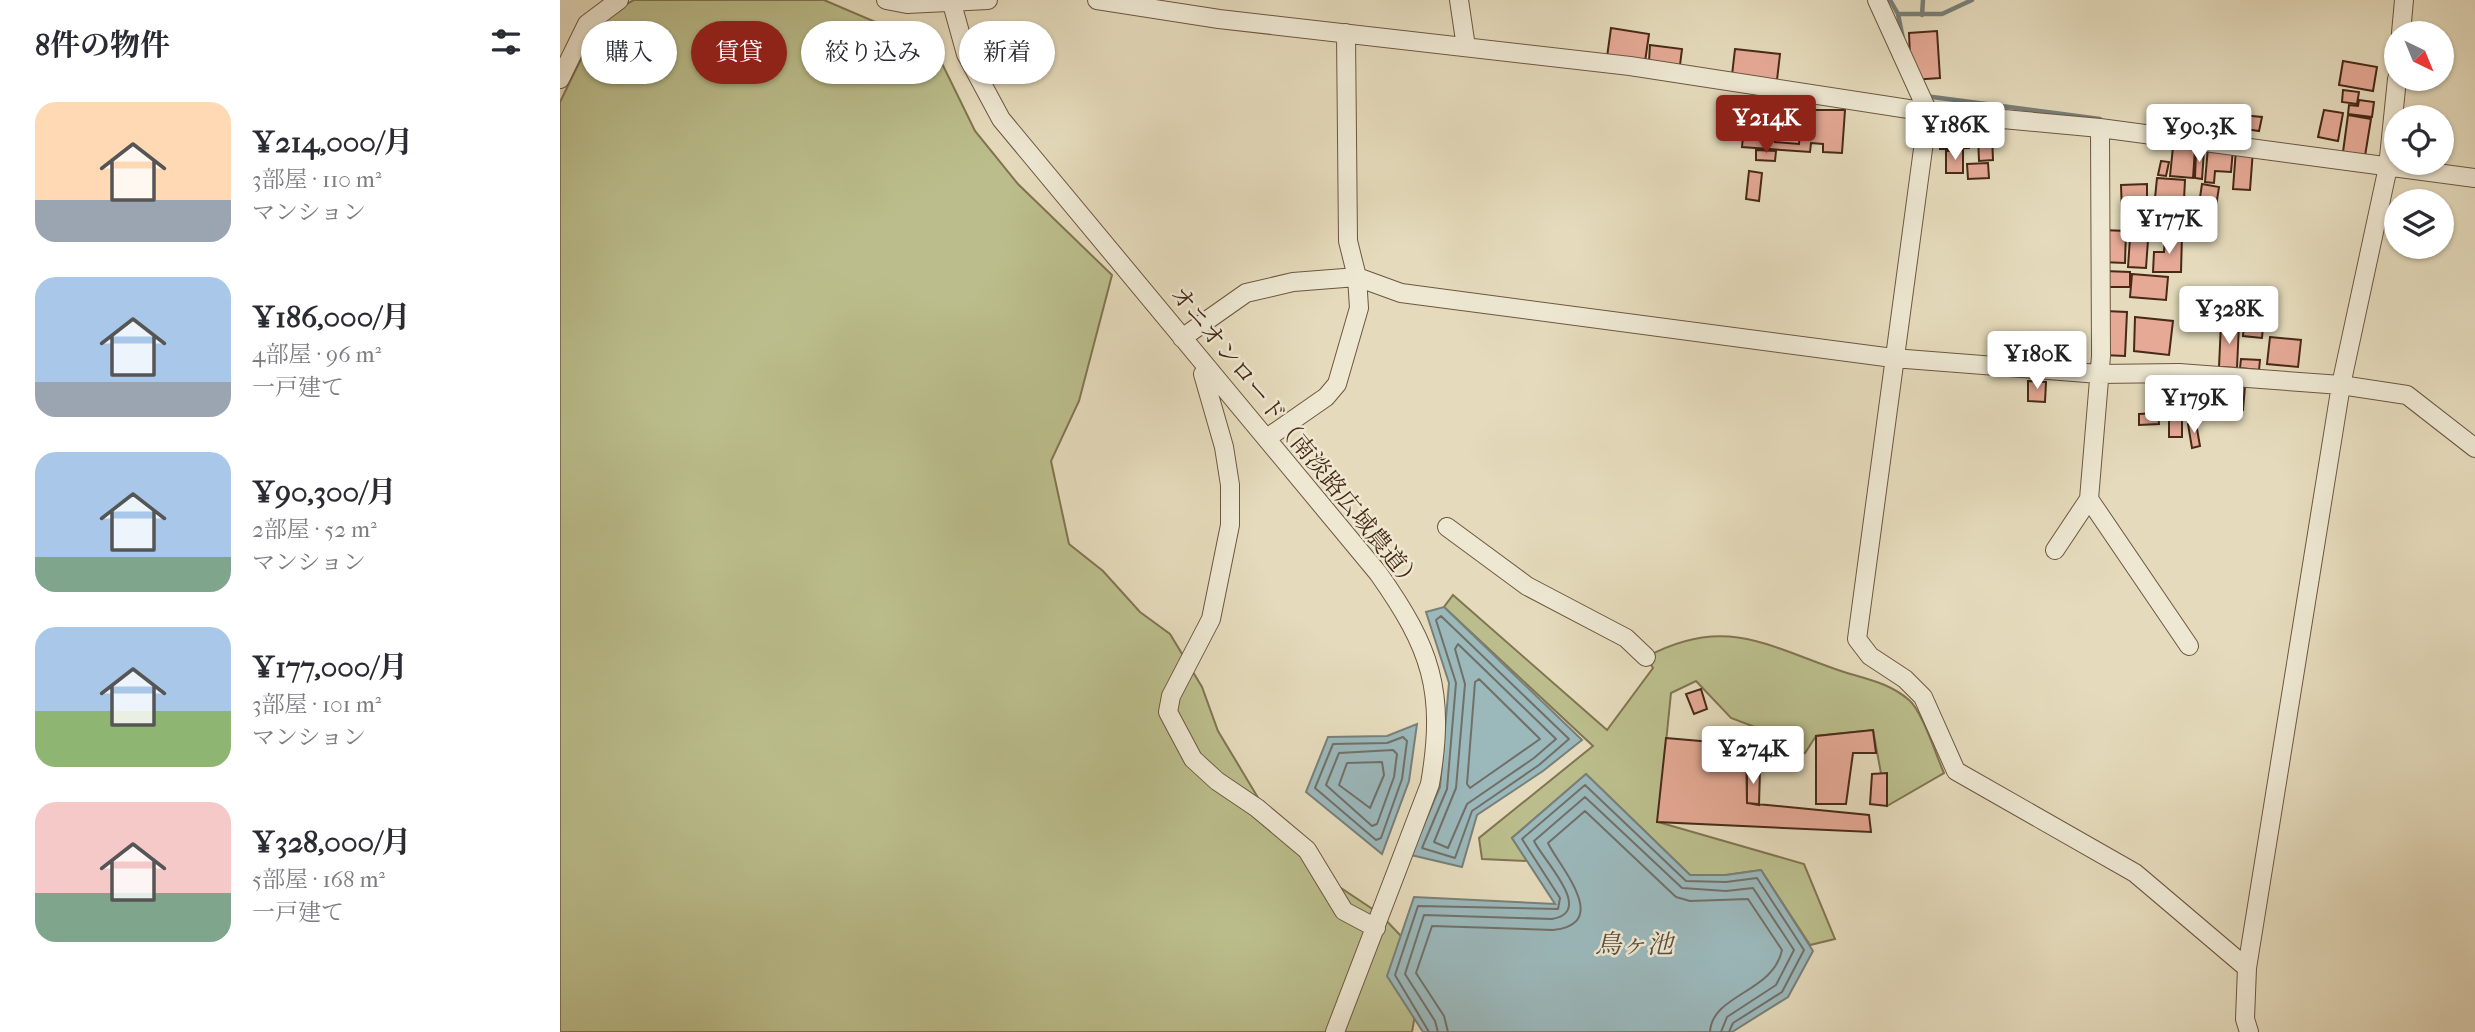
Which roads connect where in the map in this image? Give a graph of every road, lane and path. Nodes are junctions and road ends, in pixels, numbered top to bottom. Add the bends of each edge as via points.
1 (619, 0) edge
2 (886, 0) edge
3 (988, 0) edge
4 (1097, 0) edge
5 (1459, 0) edge
6 (1877, 0) edge
7 (2404, 0) edge
8 (951, 1) edge
9 (2402, 21) edge
10 (1346, 33) junction
11 (1466, 47) junction
12 (560, 79) edge
13 (1928, 112) junction
14 (2100, 128) junction
15 (2384, 166) edge
16 (2386, 175) edge
17 (2451, 175) edge
18 (2475, 178) edge
19 (1357, 277) junction
20 (1182, 338) junction
21 (1894, 358) junction
22 (1208, 368) junction
23 (2099, 374) junction
24 (2341, 386) junction
25 (1267, 438) junction
26 (2475, 448) edge
27 (2089, 499) junction
28 (1447, 527) dead end
29 (2055, 550) dead end
30 (2189, 646) dead end
31 (1646, 657) dead end
32 (1376, 928) junction
33 (2247, 968) junction
34 (1335, 1032) edge
35 (2249, 1032) edge

1 - 12 street via 587,24
2 - 8 street via 907,4
3 - 8 street
4 - 10 street
5 - 11 street
6 - 13 street
7 - 9 street
8 - 20 street, オニオンロード（南淡路広域農道） via 966,54 1001,119
10 - 11 street
10 - 19 street via 1348,241
11 - 13 street via 1630,66
13 - 14 street
13 - 21 street
14 - 15 street
14 - 23 street
16 - 24 street
17 - 18 street
19 - 20 street via 1293,282 1246,293
19 - 21 street via 1402,293
19 - 25 street via 1359,307 1337,384 1326,397
20 - 22 street, オニオンロード（南淡路広域農道）
21 - 23 street
21 - 33 street via 1857,639 1870,656 1923,697 1956,771 2136,873
22 - 25 street, オニオンロード（南淡路広域農道）
22 - 32 street via 1203,374 1204,386 1224,447 1230,526 1211,619 1171,696 1168,712 1193,759 1307,850 1345,911
23 - 24 street via 2179,373
23 - 27 street
24 - 26 street via 2407,395
24 - 33 street
25 - 32 street, オニオンロード（南淡路広域農道） via 1378,573 1409,616 1426,654 1437,740 1430,783
27 - 29 street
27 - 30 street
28 - 31 street via 1527,586 1626,638
32 - 34 street, オニオンロード（南淡路広域農道）
33 - 35 street via 2245,1020

